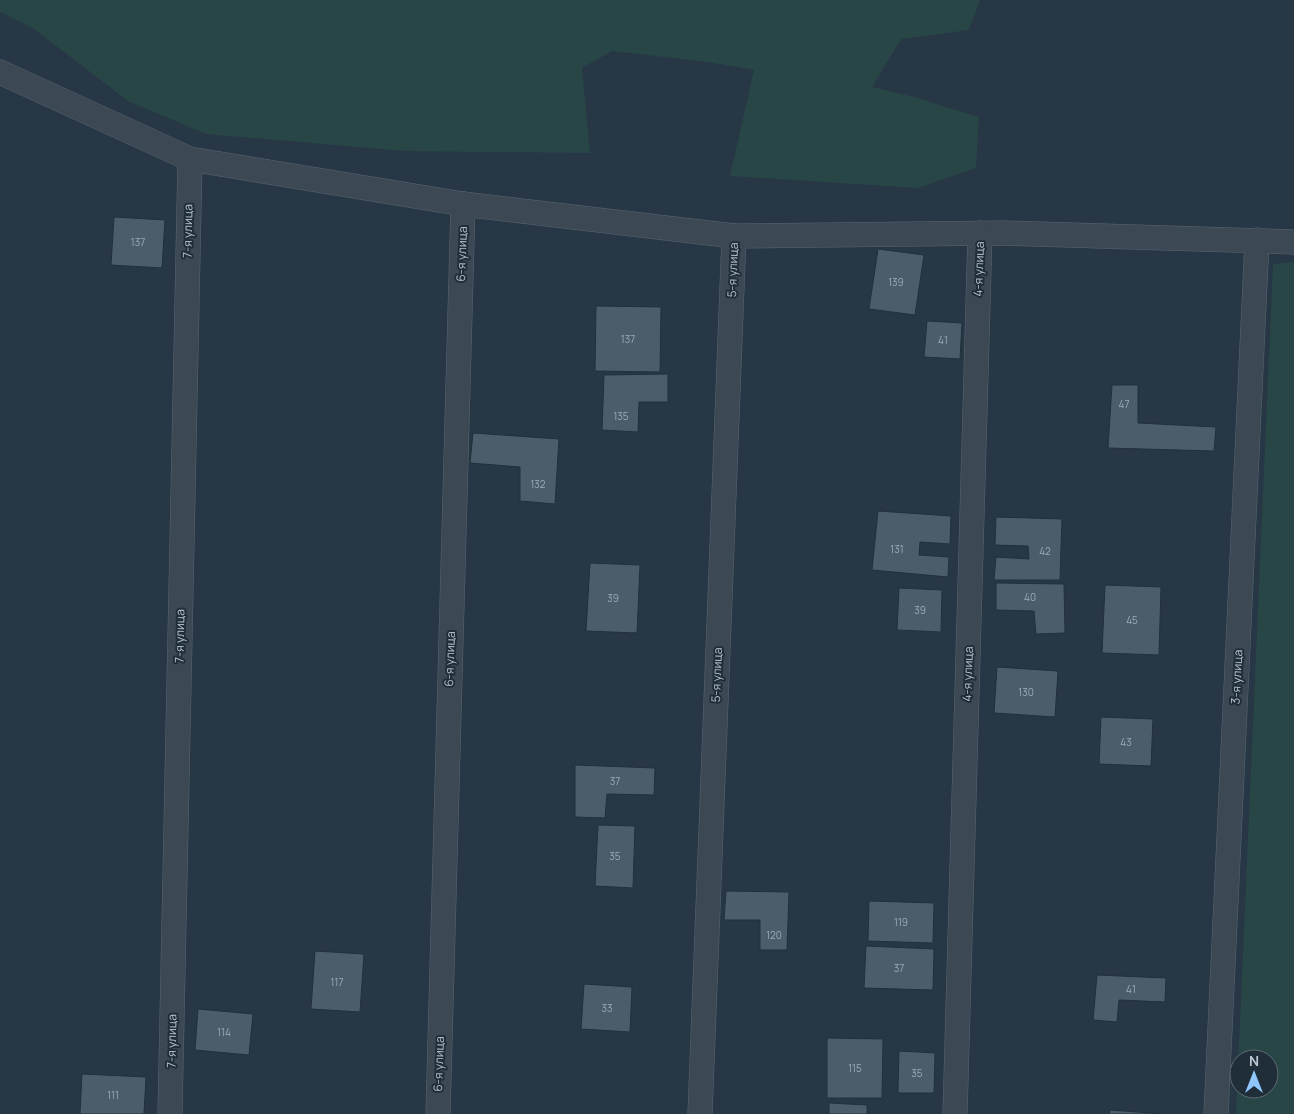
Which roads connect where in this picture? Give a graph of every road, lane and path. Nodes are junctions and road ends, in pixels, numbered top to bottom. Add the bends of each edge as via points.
1 (0, 72) edge
2 (190, 159) junction
3 (463, 204) junction
4 (980, 233) junction
5 (734, 236) junction
6 (1257, 240) junction
7 (1294, 242) edge
8 (170, 1114) edge
9 (438, 1114) edge
10 (700, 1114) edge
11 (956, 1114) edge
12 (1216, 1114) edge

1 - 2 street
2 - 3 street
2 - 8 street, 7-я улица
3 - 5 street
3 - 9 street, 6-я улица
4 - 5 street
4 - 6 street
4 - 11 street, 4-я улица
5 - 10 street, 5-я улица
6 - 7 street
6 - 12 street, 3-я улица

